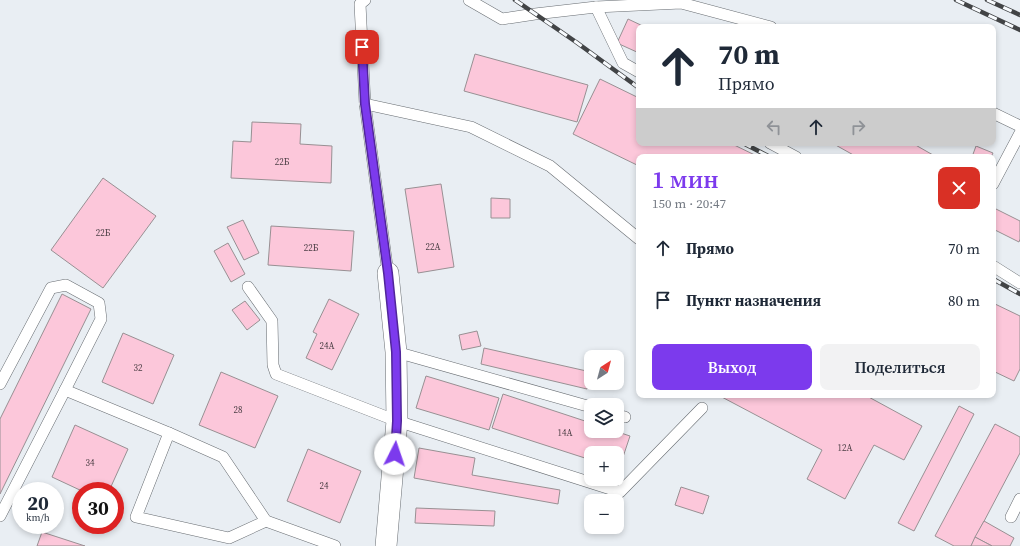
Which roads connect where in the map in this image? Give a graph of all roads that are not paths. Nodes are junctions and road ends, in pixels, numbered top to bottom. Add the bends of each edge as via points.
1 (469, 0) edge
2 (361, 1) edge
3 (596, 7) junction
4 (760, 24) edge
5 (636, 70) edge
6 (365, 104) junction
7 (996, 114) edge
8 (1020, 126) edge
9 (1020, 133) edge
10 (776, 146) edge
11 (790, 154) edge
12 (996, 178) edge
13 (636, 237) edge
14 (996, 268) edge
15 (388, 273) joint
16 (1020, 283) edge
17 (248, 287) dead end
18 (396, 352) junction
19 (0, 384) edge
20 (65, 390) junction
21 (584, 405) edge
22 (702, 408) dead end
23 (397, 421) junction
24 (169, 433) junction
25 (1020, 499) edge
26 (0, 516) edge
27 (1011, 517) dead end
28 (266, 521) junction
29 (335, 546) edge
30 (386, 546) edge

1 - 3 lane via 502,19
2 - 6 lane
3 - 4 lane via 680,3
3 - 5 lane via 623,63
6 - 13 lane via 471,127 550,166
6 - 15 lane
7 - 8 lane
9 - 12 lane
10 - 11 lane
14 - 16 lane
15 - 18 street
17 - 23 lane via 272,321 273,365 276,374
18 - 21 lane
18 - 23 street
19 - 20 lane via 51,288 66,285 99,303 101,319
20 - 24 lane
20 - 26 lane
22 - 23 lane via 620,492
23 - 30 street
24 - 28 lane via 223,458
24 - 28 lane via 136,517 229,538
25 - 27 lane
28 - 29 lane

